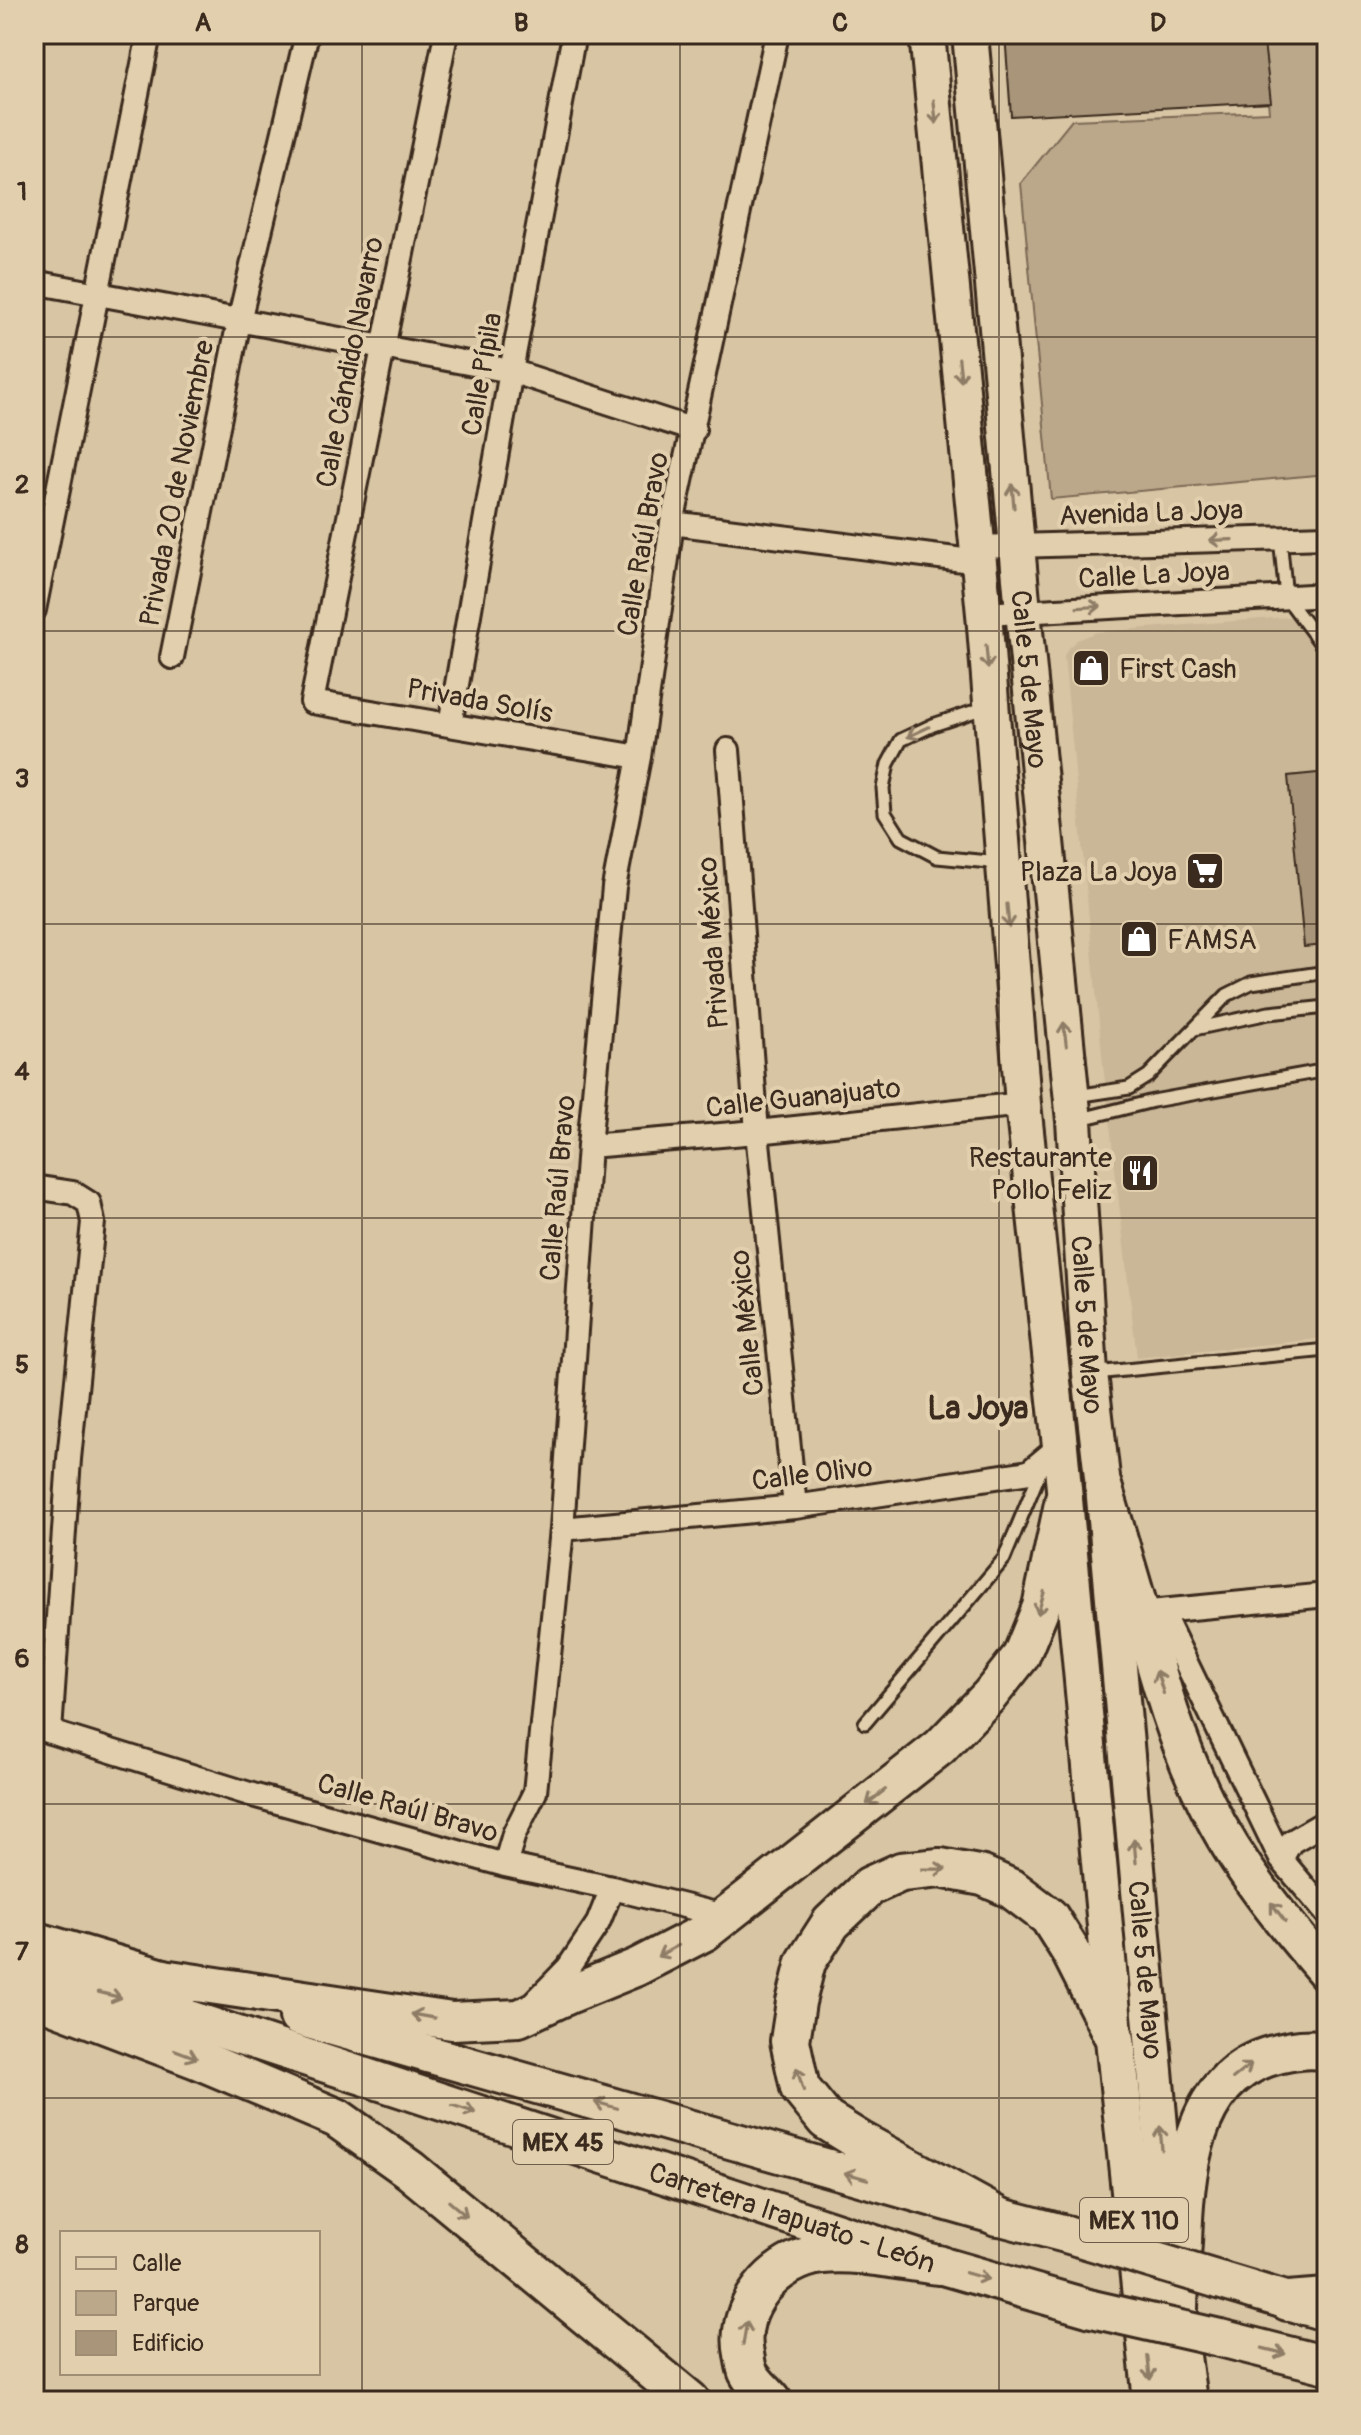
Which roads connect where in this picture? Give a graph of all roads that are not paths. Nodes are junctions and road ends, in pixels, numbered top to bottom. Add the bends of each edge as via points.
1 (149, 34) edge
2 (307, 34) edge
3 (446, 34) edge
4 (574, 34) edge
5 (777, 34) edge
6 (927, 34) edge
7 (970, 34) edge
8 (34, 282) edge
9 (98, 294) junction
10 (239, 321) junction
11 (383, 346) junction
12 (511, 371) junction
13 (694, 430) junction
14 (672, 523) junction
15 (1327, 537) edge
16 (1280, 538) junction
17 (1017, 546) junction
18 (978, 555) junction
19 (1327, 595) edge
20 (1286, 597) junction
21 (34, 610) edge
22 (1023, 611) junction
23 (984, 614) junction
24 (1327, 652) edge
25 (172, 657) dead end
26 (312, 702) joint
27 (991, 706) junction
28 (450, 725) junction
29 (728, 750) dead end
30 (639, 757) junction
31 (1004, 864) junction
32 (1327, 972) edge
33 (1327, 1007) edge
34 (1193, 1029) junction
35 (1327, 1070) edge
36 (1023, 1104) junction
37 (1072, 1109) junction
38 (757, 1132) junction
39 (589, 1146) junction
40 (34, 1187) edge
41 (1327, 1350) edge
42 (1090, 1373) junction
43 (1052, 1453) junction
44 (1103, 1486) junction
45 (1064, 1499) junction
46 (795, 1507) junction
47 (562, 1529) junction
48 (1327, 1595) edge
49 (1150, 1612) junction
50 (865, 1723) dead end
51 (42, 1729) edge
52 (1327, 1821) edge
53 (1281, 1859) junction
54 (505, 1865) junction
55 (612, 1888) junction
56 (1327, 1914) edge
57 (724, 1916) junction
58 (34, 1940) edge
59 (1327, 1973) edge
60 (34, 1976) edge
61 (163, 1978) junction
62 (34, 1997) edge
63 (519, 2018) junction
64 (1115, 2039) junction
65 (1327, 2051) edge
66 (997, 2216) junction
67 (939, 2265) junction
68 (1327, 2298) edge
69 (1288, 2301) junction
70 (1327, 2312) edge
71 (1178, 2327) junction
72 (1327, 2365) edge
73 (690, 2401) edge
74 (772, 2401) edge
75 (1153, 2401) edge
76 (1187, 2401) edge

1 - 9 street
2 - 10 street, Privada 20 de Noviembre
3 - 11 street, Calle Cándido Navarro
4 - 12 street, Calle Pípila
5 - 13 street, Calle Raúl Bravo
6 -> 18 main road, Calle 5 de Mayo
17 -> 7 main road, Calle 5 de Mayo
8 - 9 street
9 - 10 street
9 - 21 street
10 - 11 street
10 - 25 street, Privada 20 de Noviembre
11 - 12 street
11 - 26 street, Calle Cándido Navarro
12 - 13 street
12 - 28 street, Calle Pípila
13 - 14 street, Calle Raúl Bravo
14 - 18 street
14 - 30 street, Calle Raúl Bravo
15 - 16 street, Avenida La Joya
16 -> 17 street, Avenida La Joya
16 - 20 lane
17 - 18 street, Avenida La Joya
17 - 22 main road, Calle 5 de Mayo
18 - 23 main road, Calle 5 de Mayo
19 - 20 street, Calle La Joya
22 -> 20 street, Calle La Joya
20 - 24 lane
22 - 23 street, Calle La Joya
37 -> 22 main road, Calle 5 de Mayo
23 -> 27 main road, Calle 5 de Mayo
26 - 28 street, Privada Solís
27 - 31 main road, Calle 5 de Mayo
27 -> 31 lane via 901,740 888,764 885,813 901,838 937,857
28 - 30 street, Privada Solís
29 - 38 street, Privada México
30 - 39 street, Calle Raúl Bravo via 614,887
31 -> 36 main road, Calle 5 de Mayo
32 - 34 lane via 1251,983 1227,995
33 - 34 lane
34 - 37 lane via 1135,1086
35 - 37 lane via 1153,1101
36 - 38 street, Calle Guanajuato
36 - 43 main road, Calle 5 de Mayo
37 - 42 main road, Calle 5 de Mayo
38 - 39 street, Calle Guanajuato
38 - 46 street, Calle México
39 - 47 street, Calle Raúl Bravo
40 - 51 street via 73,1193 89,1203 93,1222
41 - 42 lane
42 - 44 main road, Calle 5 de Mayo
43 - 45 main road, Calle 5 de Mayo
43 - 46 street, Calle Olivo via 1029,1472
43 - 50 lane via 1004,1559
44 - 49 highway
71 -> 44 main road, Calle 5 de Mayo
45 -> 57 highway via 1041,1607 1021,1656 990,1695 940,1747
45 - 64 main road, Calle 5 de Mayo
46 - 47 street, Calle Olivo
47 - 54 street, Calle Raúl Bravo via 535,1792
48 - 49 street
49 - 53 street
59 -> 49 highway via 1241,1862 1208,1806 1158,1677
51 - 54 street, Calle Raúl Bravo
52 - 53 street via 1291,1842
53 - 56 street
54 - 55 street
55 - 57 street
55 - 63 street via 598,1923 568,1968
57 -> 63 highway via 705,1932 637,1967
58 - 61 highway, Carretera Irapuato - León / MEX 45
60 -> 67 highway, Carretera Irapuato - León / MEX 45 via 134,2001
63 -> 61 highway via 452,2021
66 -> 61 highway, Carretera Irapuato - León / MEX 45
62 -> 73 highway via 337,2118 410,2170
66 -> 64 highway via 826,2120 800,2088 790,2041 796,2002 806,1962 831,1923 870,1886 901,1872 940,1868 983,1876 1012,1889 1049,1917
64 -> 75 highway, MEX 110
71 -> 65 highway via 1184,2186 1206,2112 1226,2083 1254,2061 1286,2051
66 - 69 highway, Carretera Irapuato - León / MEX 45, bridge
67 -> 72 highway, Carretera Irapuato - León / MEX 45, bridge via 1092,2309
74 -> 67 highway via 748,2372 741,2338 756,2294 776,2274 822,2254
68 - 69 highway
69 - 70 highway, Carretera Irapuato - León / MEX 45
71 - 76 highway

